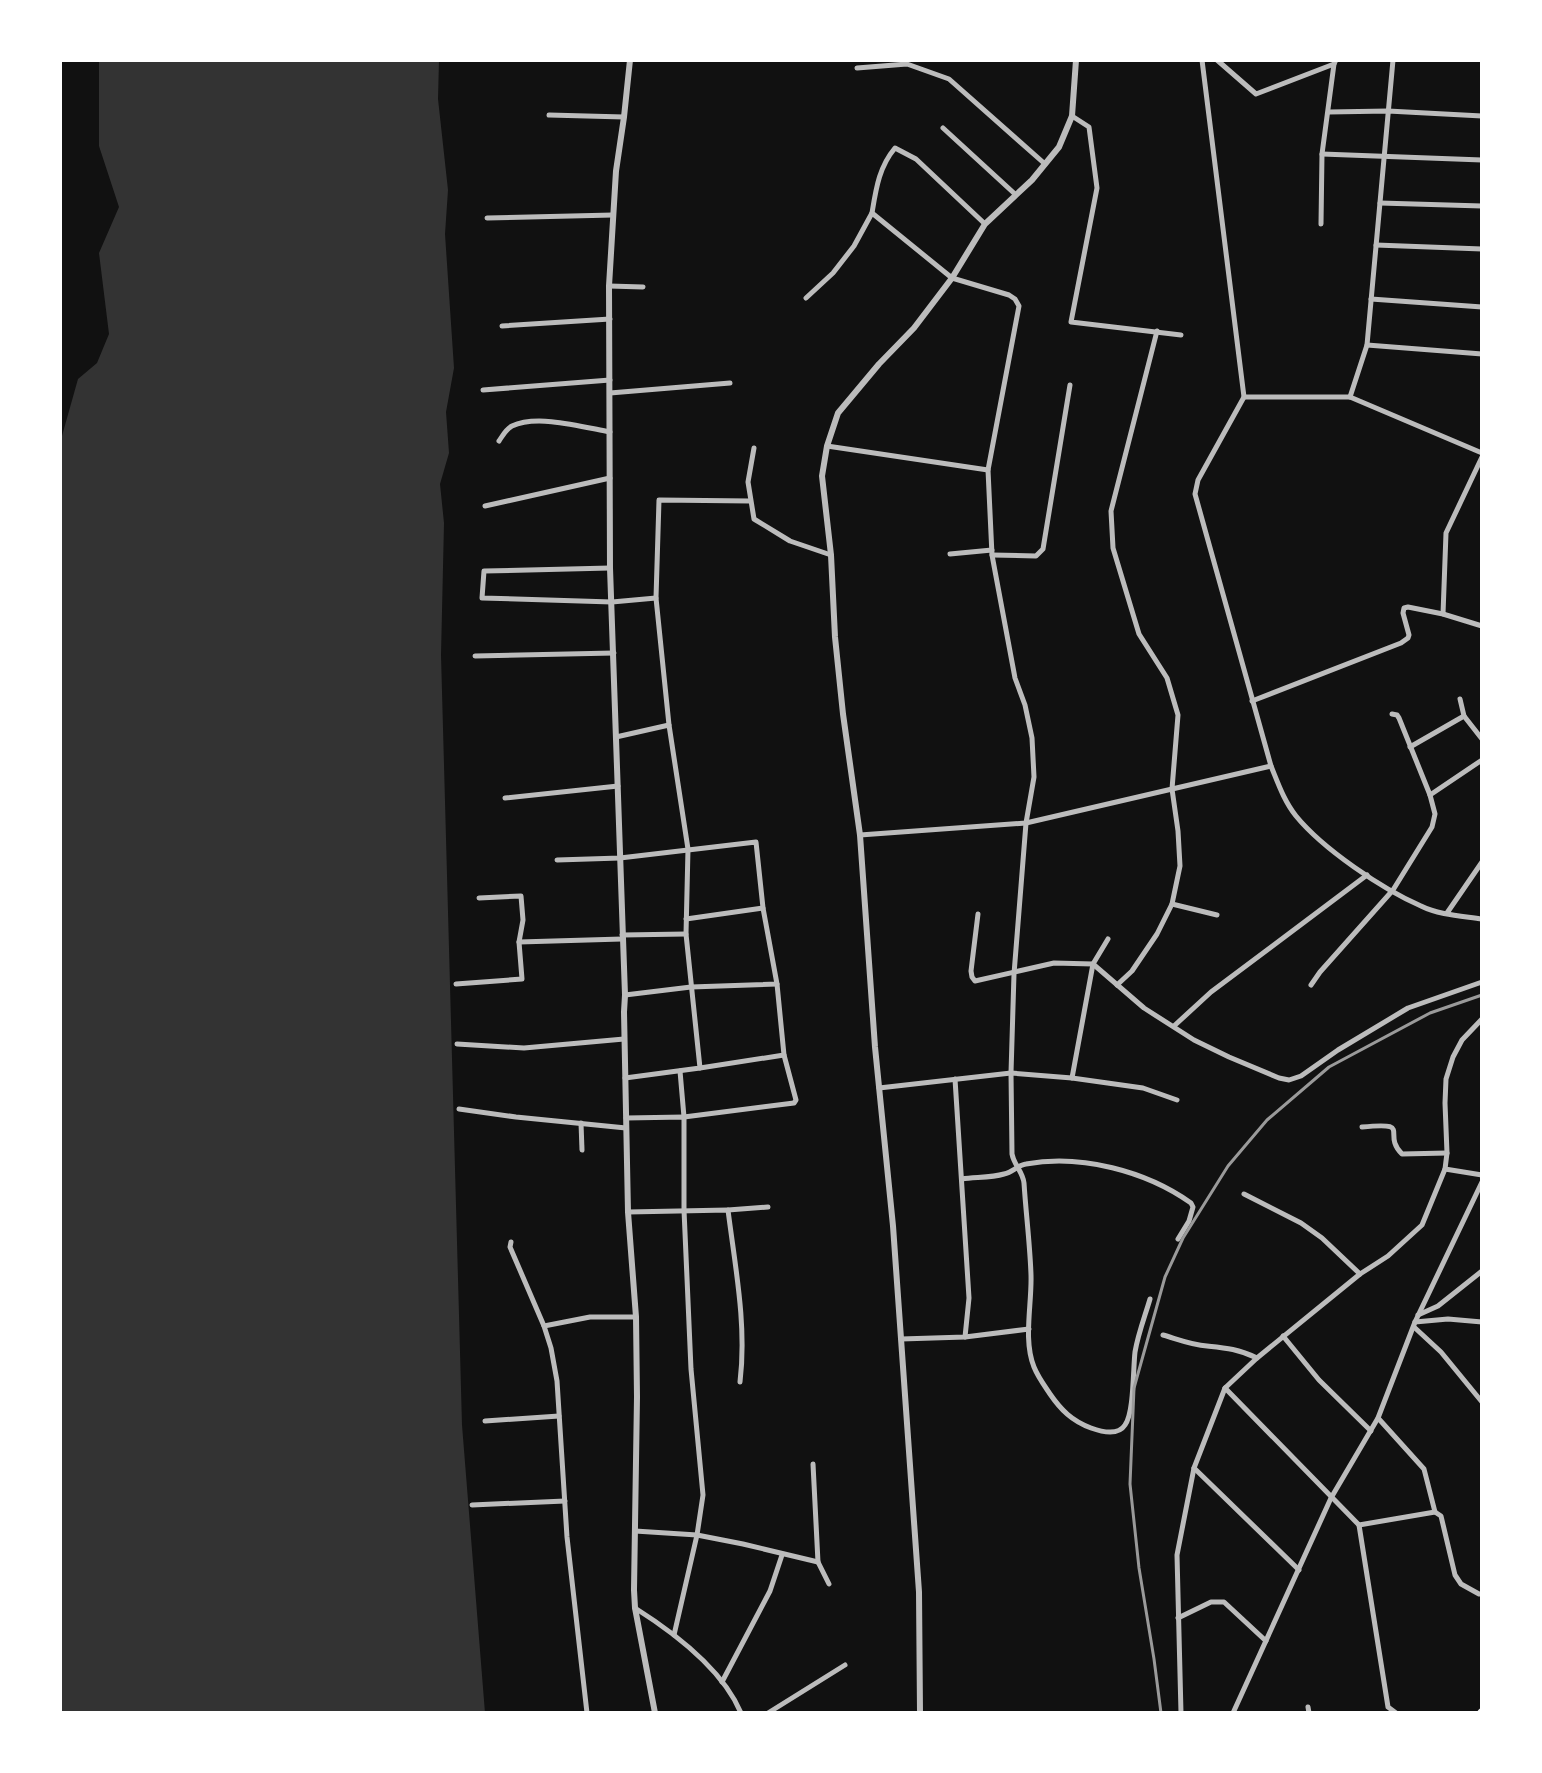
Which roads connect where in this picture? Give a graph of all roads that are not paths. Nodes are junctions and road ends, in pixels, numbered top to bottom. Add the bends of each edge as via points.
1 (630, 60) edge
2 (1076, 60) edge
3 (1202, 60) edge
4 (1217, 60) edge
5 (1393, 60) edge
6 (1335, 62) edge
7 (857, 68) dead end
8 (1388, 111) junction
9 (1329, 112) junction
10 (549, 115) dead end
11 (1072, 116) junction
12 (1482, 116) edge
13 (624, 117) junction
14 (943, 128) dead end
15 (1322, 154) junction
16 (1384, 157) junction
17 (1482, 160) edge
18 (1045, 164) junction
19 (1016, 195) junction
20 (1380, 203) junction
21 (1482, 206) edge
22 (872, 213) junction
23 (613, 215) junction
24 (487, 218) dead end
25 (985, 224) junction
26 (1321, 224) dead end
27 (1376, 245) junction
28 (1482, 249) edge
29 (952, 278) junction
30 (609, 286) junction
31 (643, 287) dead end
32 (806, 298) dead end
33 (1371, 299) junction
34 (1482, 307) edge
35 (610, 319) junction
36 (502, 326) dead end
37 (1157, 331) junction
38 (1181, 335) dead end
39 (1367, 345) junction
40 (1482, 354) edge
41 (610, 380) junction
42 (730, 383) dead end
43 (1070, 385) dead end
44 (483, 390) dead end
45 (610, 393) junction
46 (1244, 397) junction
47 (1350, 397) junction
48 (610, 432) junction
49 (499, 441) dead end
50 (827, 446) junction
51 (754, 448) dead end
52 (1482, 455) edge
53 (988, 470) junction
54 (610, 478) junction
55 (750, 501) junction
56 (485, 506) dead end
57 (992, 552) junction
58 (950, 554) dead end
59 (831, 555) junction
60 (610, 568) junction
61 (656, 598) junction
62 (612, 602) junction
63 (1443, 614) junction
64 (1482, 626) edge
65 (614, 653) junction
66 (475, 656) dead end
67 (1460, 699) dead end
68 (1252, 701) junction
69 (1392, 714) dead end
70 (1464, 716) junction
71 (669, 725) junction
72 (616, 737) junction
73 (1482, 739) edge
74 (1410, 747) junction
75 (1482, 760) edge
76 (1271, 766) junction
77 (618, 786) junction
78 (1172, 789) junction
79 (1430, 795) junction
80 (505, 798) dead end
81 (1026, 823) junction
82 (860, 835) junction
83 (688, 849) junction
84 (620, 858) junction
85 (557, 860) dead end
86 (1482, 862) edge
87 (1367, 875) junction
88 (1393, 890) junction
89 (479, 898) dead end
90 (1172, 904) junction
91 (763, 908) junction
92 (1447, 913) junction
93 (978, 914) dead end
94 (1217, 915) dead end
95 (686, 919) junction
96 (1482, 919) edge
97 (686, 934) junction
98 (622, 937) junction
99 (1108, 939) dead end
100 (519, 942) junction
101 (1093, 964) junction
102 (1014, 974) junction
103 (1482, 982) edge
104 (456, 984) dead end
105 (777, 984) junction
106 (1117, 985) junction
107 (1311, 985) dead end
108 (691, 987) junction
109 (625, 995) junction
110 (1482, 1019) edge
111 (1174, 1026) junction
112 (624, 1039) junction
113 (457, 1044) dead end
114 (784, 1055) junction
115 (700, 1068) junction
116 (680, 1071) junction
117 (1011, 1073) junction
118 (625, 1078) junction
119 (1072, 1078) junction
120 (955, 1079) junction
121 (879, 1088) junction
122 (1177, 1100) dead end
123 (459, 1109) dead end
124 (684, 1117) junction
125 (626, 1118) junction
126 (581, 1123) junction
127 (1362, 1127) dead end
128 (626, 1128) junction
129 (582, 1150) dead end
130 (1447, 1153) junction
131 (1017, 1166) junction
132 (1445, 1169) junction
133 (1482, 1175) edge
134 (962, 1179) junction
135 (1482, 1182) edge
136 (1244, 1194) dead end
137 (768, 1207) dead end
138 (684, 1210) junction
139 (728, 1210) junction
140 (628, 1212) junction
141 (1178, 1239) dead end
142 (511, 1242) dead end
143 (1482, 1271) edge
144 (1360, 1274) junction
145 (1150, 1299) dead end
146 (636, 1317) junction
147 (1416, 1321) junction
148 (1482, 1322) edge
149 (544, 1326) junction
150 (1029, 1329) junction
151 (1163, 1335) dead end
152 (1283, 1336) junction
153 (965, 1337) junction
154 (901, 1339) junction
155 (1257, 1358) junction
156 (740, 1382) dead end
157 (1225, 1388) junction
158 (1482, 1402) edge
159 (559, 1416) junction
160 (1378, 1418) junction
161 (485, 1421) dead end
162 (1371, 1431) junction
163 (813, 1464) dead end
164 (1194, 1468) junction
165 (1331, 1498) junction
166 (565, 1501) junction
167 (472, 1505) dead end
168 (1435, 1512) junction
169 (1359, 1525) junction
170 (635, 1531) junction
171 (697, 1535) junction
172 (782, 1555) junction
173 (818, 1562) junction
174 (1299, 1570) junction
175 (829, 1584) dead end
176 (1482, 1594) edge
177 (635, 1608) junction
178 (1178, 1618) junction
179 (674, 1635) junction
180 (1266, 1641) junction
181 (845, 1665) dead end
182 (722, 1682) junction
183 (739, 1712) edge
184 (587, 1713) edge
185 (655, 1713) edge
186 (768, 1713) edge
187 (920, 1713) edge
188 (1181, 1713) edge
189 (1233, 1713) edge
190 (1396, 1713) edge

1 - 13 street
2 - 11 street
3 - 46 street
4 - 6 street via 1256,94
5 - 8 street
6 - 9 street
7 - 18 street via 907,64 949,79
8 - 9 street
8 - 12 street
8 - 16 street
9 - 15 street
10 - 13 street
11 - 18 street
11 - 37 street via 1089,127 1097,188 1071,322
13 - 23 street
14 - 19 street
15 - 16 street
15 - 26 street
16 - 17 street
16 - 20 street
18 - 19 street
19 - 25 street
20 - 21 street
20 - 27 street
22 - 25 street via 879,175 895,148 916,159
22 - 29 street
22 - 32 street via 847,255
23 - 24 street
23 - 30 street
25 - 29 street
27 - 28 street
27 - 33 street
29 - 50 street via 838,413
29 - 53 street via 1009,295 1019,306
30 - 31 street
30 - 35 street
33 - 34 street
33 - 39 street
35 - 36 street
35 - 41 street
37 - 38 street
37 - 78 street via 1111,511 1113,548 1139,634 1167,678 1178,715
39 - 40 street
39 - 47 street
41 - 44 street
41 - 45 street
42 - 45 street
43 - 57 street via 1043,549 1036,556
45 - 48 street
46 - 47 street
46 - 68 street via 1195,494
47 - 52 street
48 - 49 street via 526,422 509,427
48 - 54 street
50 - 53 street
50 - 59 street via 822,476
51 - 55 street
52 - 63 street via 1446,533
53 - 57 street
54 - 56 street
54 - 60 street
55 - 59 street via 754,519 790,541
55 - 61 street via 659,500
57 - 58 street
57 - 81 street via 1015,678 1032,738 1034,777
59 - 82 street via 835,637
60 - 62 street
60 - 62 street via 484,571 482,598
61 - 62 street
61 - 71 street
62 - 65 street
63 - 64 street
63 - 68 street via 1404,608 1409,635 1401,643
65 - 66 street
65 - 72 street
67 - 70 street
68 - 76 street
69 - 74 street via 1399,718
70 - 73 street
70 - 74 street
71 - 72 street
71 - 83 street
72 - 77 street
74 - 79 street
75 - 79 street
76 - 78 street
76 - 87 street via 1296,816
77 - 80 street
77 - 84 street
78 - 81 street
78 - 90 street via 1180,866
79 - 88 street via 1432,827
81 - 82 street
81 - 102 street
82 - 121 street
83 - 84 street
83 - 91 street via 756,842
83 - 95 street
84 - 85 street
84 - 98 street
86 - 92 street
87 - 88 street
87 - 111 street
88 - 92 street via 1423,908
88 - 107 street
89 - 100 street via 521,896
90 - 94 street
90 - 106 street via 1141,959
91 - 95 street
91 - 105 street
92 - 96 street
93 - 102 street via 972,977 983,981
95 - 97 street
97 - 98 street
97 - 108 street
98 - 100 street
98 - 109 street
99 - 101 street
100 - 104 street via 522,979
101 - 102 street via 1054,963
101 - 106 street
101 - 119 street
102 - 117 street
103 - 111 street via 1408,1008 1289,1080 1217,1051
105 - 108 street
105 - 114 street
106 - 111 street
108 - 109 street
108 - 115 street
109 - 112 street
110 - 130 street via 1462,1040 1446,1079
112 - 113 street via 524,1048
112 - 118 street
114 - 115 street
114 - 124 street via 795,1102
115 - 116 street
116 - 118 street
116 - 124 street
117 - 119 street
117 - 120 street
117 - 131 street via 1012,1154
118 - 125 street
119 - 122 street via 1143,1088
120 - 121 street
120 - 134 street
121 - 154 street
123 - 126 street
124 - 125 street
124 - 138 street
125 - 128 street
126 - 128 street
126 - 129 street
127 - 130 street via 1392,1126 1402,1154
128 - 140 street
130 - 132 street
131 - 134 street via 1003,1174
131 - 141 street via 1079,1162 1158,1185 1192,1205
131 - 150 street via 1024,1178 1026,1205
132 - 133 street
132 - 144 street via 1422,1225
134 - 153 street via 969,1298
135 - 147 street
136 - 144 street via 1301,1223
137 - 139 street
138 - 139 street
138 - 140 street
138 - 171 street via 703,1495
139 - 156 street via 743,1357
140 - 146 street
142 - 149 street
143 - 147 street
144 - 152 street
145 - 150 street via 1136,1349 1127,1423 1115,1432 1083,1425 1063,1411 1034,1367
146 - 149 street via 590,1317
146 - 170 street
147 - 148 street
147 - 158 street
147 - 160 street
149 - 159 street
150 - 153 street
151 - 155 street
152 - 155 street
152 - 162 street
153 - 154 street
154 - 187 street via 919,1592
155 - 157 street
157 - 164 street
157 - 165 street
159 - 161 street
159 - 166 street
160 - 162 street
160 - 168 street via 1424,1469
162 - 165 street
163 - 173 street
164 - 174 street
164 - 178 street via 1177,1555
165 - 169 street
165 - 174 street
166 - 167 street
166 - 184 street
168 - 169 street
168 - 176 street via 1443,1522 1455,1575
169 - 190 street via 1388,1707
170 - 171 street
170 - 177 street
171 - 172 street
171 - 179 street
172 - 173 street
172 - 182 street via 770,1591
173 - 175 street
174 - 180 street
177 - 179 street
177 - 185 street
178 - 180 street via 1211,1602 1224,1602
178 - 188 street
179 - 182 street
180 - 189 street
181 - 186 street
182 - 183 street

